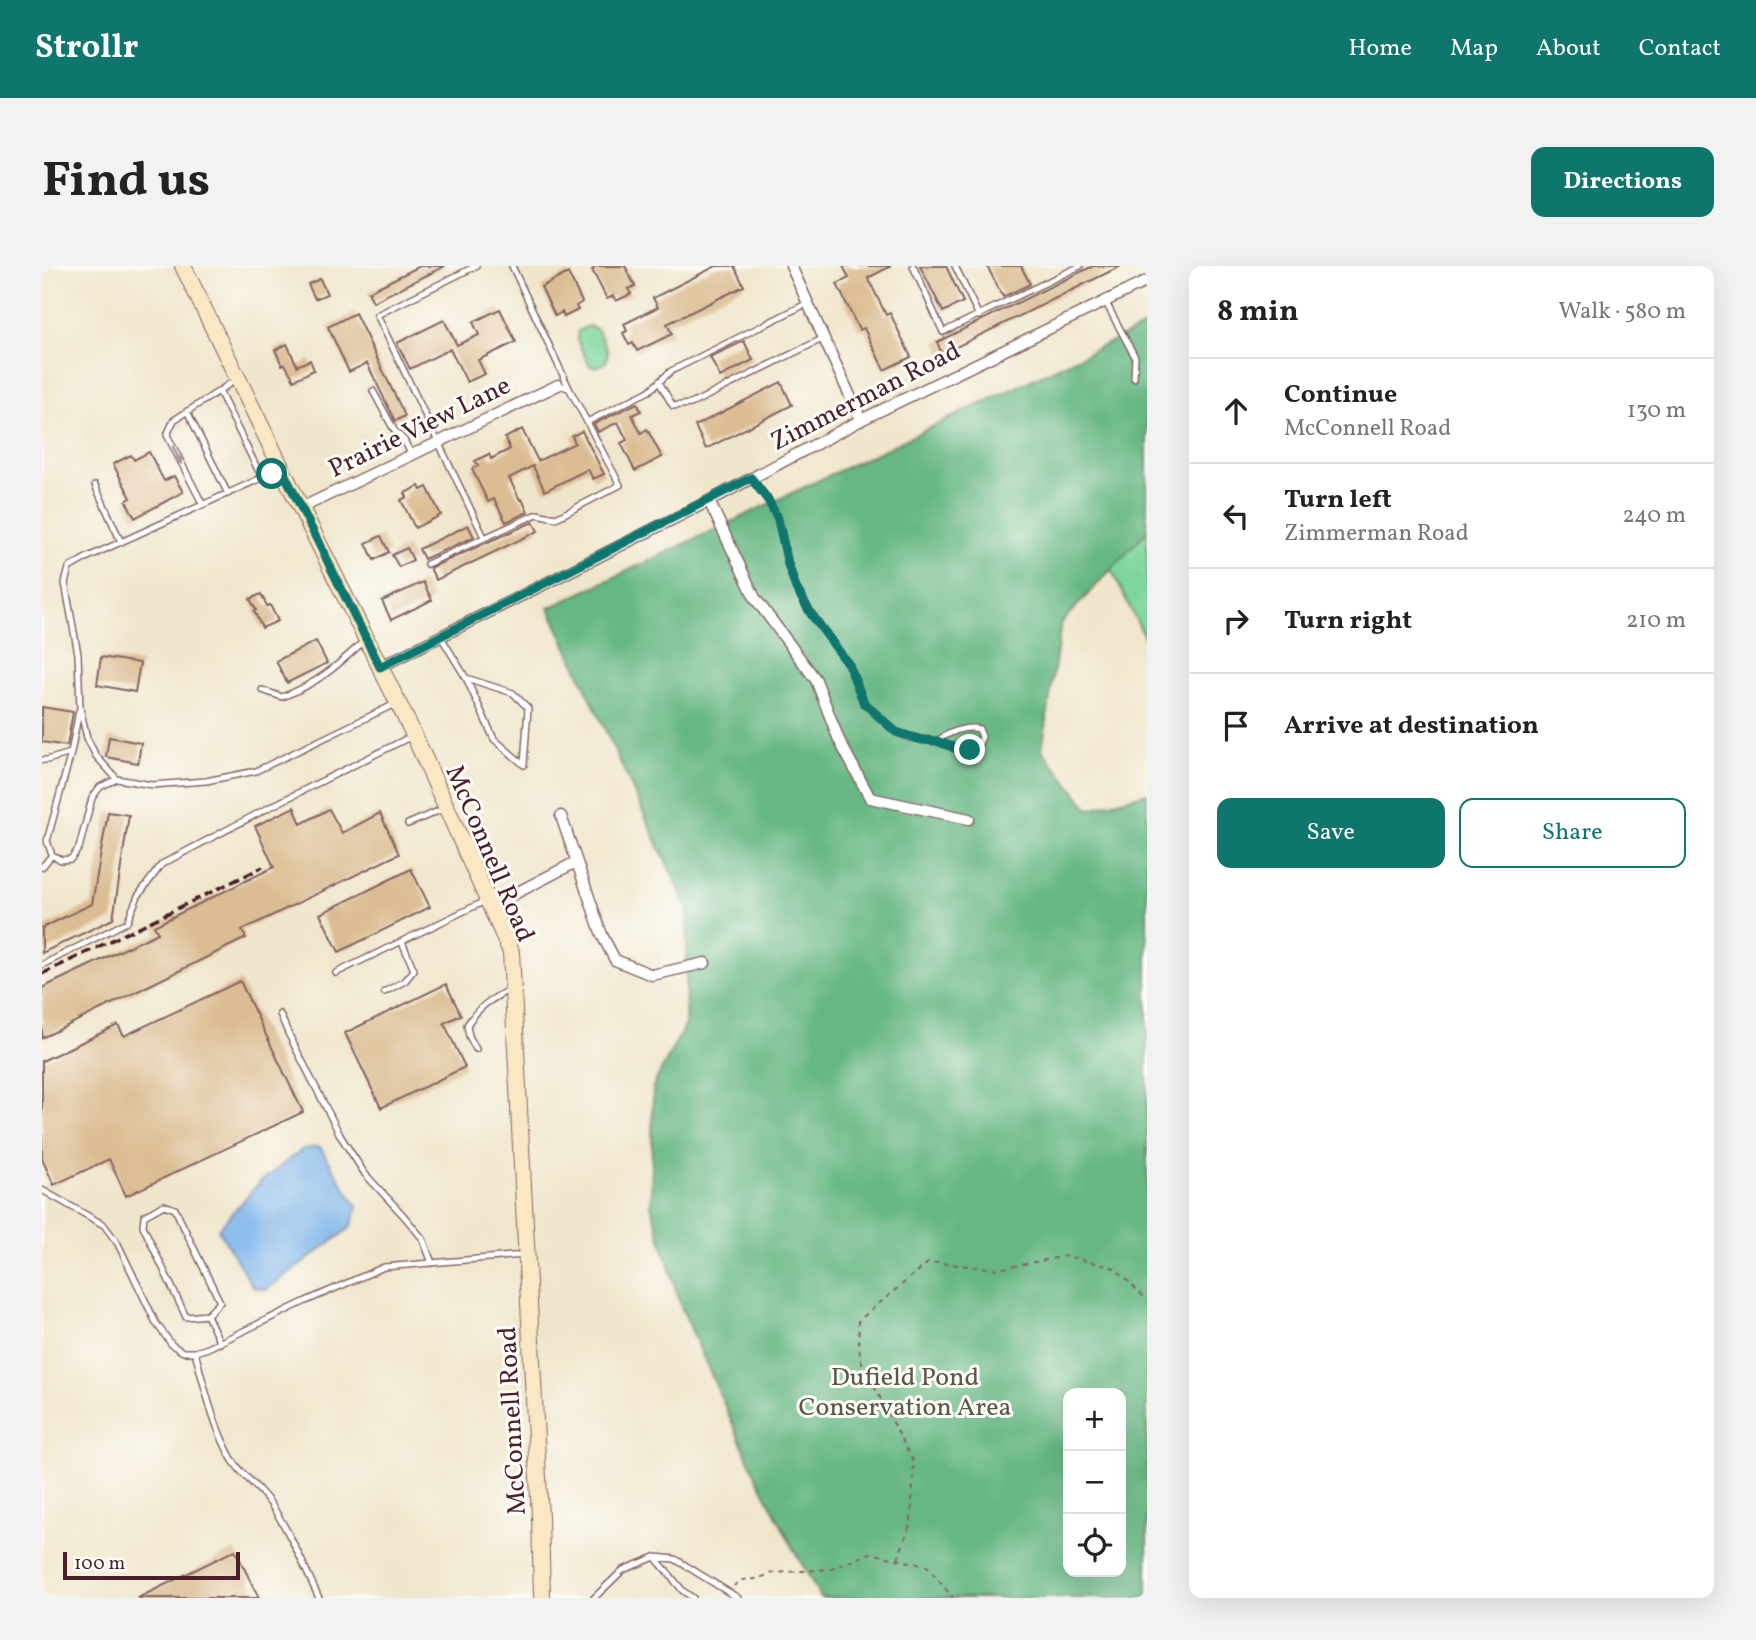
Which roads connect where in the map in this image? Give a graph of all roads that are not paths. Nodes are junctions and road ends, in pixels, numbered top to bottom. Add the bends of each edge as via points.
1 (183, 266) edge
2 (476, 266) edge
3 (512, 266) edge
4 (791, 266) edge
5 (912, 266) edge
6 (956, 266) edge
7 (1059, 266) edge
8 (1080, 266) edge
9 (1063, 274) junction
10 (1147, 281) edge
11 (1105, 301) junction
12 (808, 303) junction
13 (979, 316) junction
14 (824, 338) junction
15 (1134, 378) dead end
16 (238, 379) junction
17 (659, 382) junction
18 (558, 385) joint
19 (569, 388) junction
20 (219, 391) junction
21 (373, 391) dead end
22 (187, 411) junction
23 (861, 420) junction
24 (587, 422) junction
25 (438, 443) junction
26 (411, 455) junction
27 (282, 469) junction
28 (262, 478) junction
29 (751, 478) junction
30 (94, 485) dead end
31 (228, 494) junction
32 (709, 501) junction
33 (203, 505) junction
34 (301, 508) junction
35 (484, 537) junction
36 (121, 542) junction
37 (427, 564) dead end
38 (441, 636) junction
39 (366, 639) junction
40 (380, 667) junction
41 (466, 678) junction
42 (262, 690) dead end
43 (398, 703) junction
44 (80, 708) junction
45 (414, 735) junction
46 (937, 741) junction
47 (71, 753) junction
48 (42, 760) edge
49 (117, 779) junction
50 (446, 808) junction
51 (561, 816) dead end
52 (969, 818) dead end
53 (408, 824) dead end
54 (52, 855) junction
55 (576, 862) junction
56 (42, 867) edge
57 (490, 903) junction
58 (402, 942) junction
59 (705, 963) dead end
60 (42, 965) edge
61 (336, 973) dead end
62 (512, 988) junction
63 (384, 992) dead end
64 (281, 1014) dead end
65 (476, 1049) dead end
66 (42, 1190) edge
67 (527, 1254) junction
68 (432, 1263) junction
69 (207, 1315) junction
70 (220, 1343) junction
71 (195, 1353) junction
72 (655, 1557) junction
73 (319, 1598) edge
74 (542, 1598) edge
75 (594, 1598) edge
76 (693, 1598) edge
77 (738, 1598) edge

1 - 16 street, McConnell Road
2 - 25 lane via 377,315
3 - 19 lane
4 - 12 street
5 - 13 lane via 943,332
6 - 13 lane
7 - 9 lane
8 - 9 lane
9 - 13 lane
10 - 11 street, Zimmerman Road
11 - 15 lane via 1135,357
11 - 23 street, Zimmerman Road
12 - 14 street
12 - 17 lane via 671,371
14 - 17 lane via 691,404 673,406
14 - 23 street
16 - 20 lane
16 - 27 street, McConnell Road
17 - 24 lane
18 - 19 lane
18 - 25 street, Prairie View Lane
19 - 24 lane
20 - 22 lane
20 - 28 lane
21 - 26 lane
22 - 31 lane
22 -> 33 lane via 174,420 167,435
23 - 29 street, Zimmerman Road
24 - 35 lane via 620,485 556,518 537,514
25 - 26 street, Prairie View Lane
25 - 35 lane
26 - 34 street, Prairie View Lane
27 - 28 lane
27 - 34 street, McConnell Road
28 - 31 lane
29 - 32 street, Zimmerman Road
29 - 46 lane via 778,519 796,588 849,665 864,703 896,732
30 - 36 lane
31 - 33 lane
32 - 38 street, Zimmerman Road
32 - 52 street via 755,598 816,680 839,740 870,798
33 - 36 lane
34 - 39 street, McConnell Road
35 - 37 lane
36 - 44 lane via 69,568 65,583 78,654
38 - 40 street, Zimmerman Road
38 - 41 lane
39 - 40 street, McConnell Road
39 - 42 lane via 325,675 293,693 282,697
40 - 43 street, McConnell Road
41 - 41 lane via 494,739 524,765 528,708 513,694
43 - 45 street, McConnell Road
43 - 49 lane via 256,771 206,782 152,785
44 - 47 lane
44 - 49 lane via 96,756
45 - 50 street, McConnell Road
45 - 60 lane via 162,864 138,896 127,922
46 - 46 lane via 970,750 982,737 974,727
47 - 48 lane
47 - 54 lane via 47,841
49 - 54 lane via 100,787 92,798 79,848 71,859
50 - 53 lane
50 - 57 street, McConnell Road
51 - 55 street
54 - 56 lane
55 - 57 street
55 - 59 street via 615,960 652,975
57 - 58 lane
57 - 62 street, McConnell Road via 510,952
58 - 61 lane
58 - 63 lane via 414,970 405,981
62 - 65 lane via 486,1002 467,1025
62 - 67 street, McConnell Road
64 - 68 lane via 341,1137 365,1174 423,1239
66 - 71 lane via 104,1225 167,1338 183,1352
67 - 68 lane
67 - 74 street, McConnell Road
68 - 70 lane via 384,1267
69 - 69 lane via 220,1302 175,1209 164,1205 144,1216 143,1226 186,1317
69 - 70 lane
70 - 71 lane
71 - 73 lane via 223,1443 238,1469 277,1514
72 - 75 lane via 623,1570
72 - 76 lane
72 - 77 lane via 675,1559

